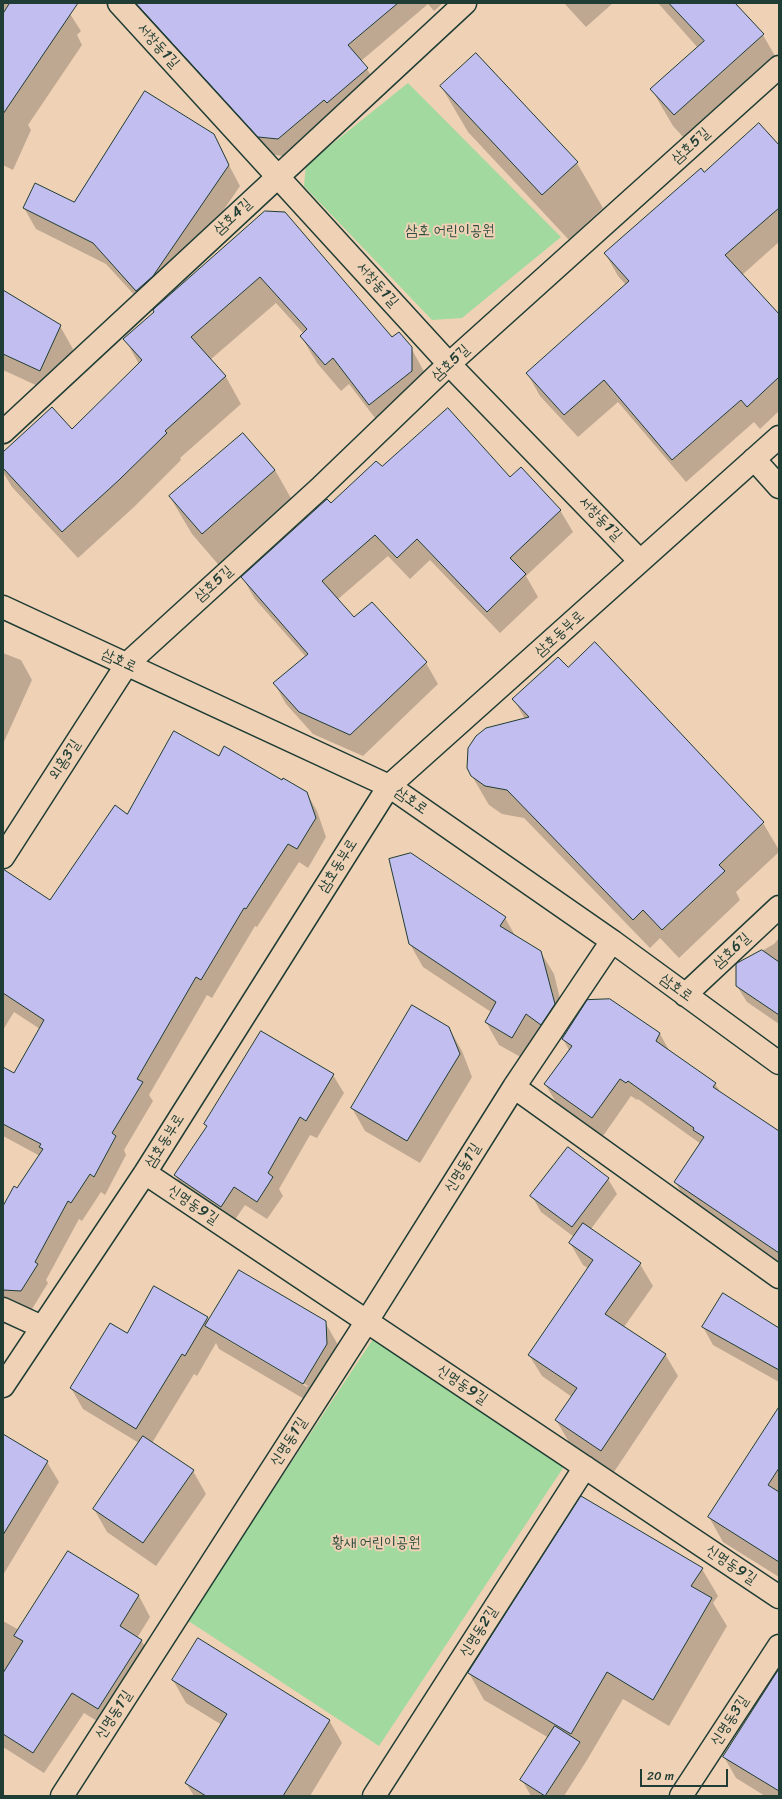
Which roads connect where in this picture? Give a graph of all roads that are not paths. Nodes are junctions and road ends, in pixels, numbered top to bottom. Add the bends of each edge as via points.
1 (119, 3) edge
2 (465, 3) edge
3 (779, 67) edge
4 (277, 176) junction
5 (449, 364) junction
6 (3, 432) edge
7 (779, 437) edge
8 (754, 459) junction
9 (779, 487) edge
10 (640, 561) junction
11 (3, 607) edge
12 (127, 664) junction
13 (389, 786) junction
14 (3, 857) edge
15 (779, 907) edge
16 (612, 941) junction
17 (685, 995) junction
18 (779, 1064) edge
19 (514, 1087) junction
20 (145, 1173) junction
21 (779, 1277) edge
22 (3, 1309) edge
23 (367, 1321) junction
24 (42, 1327) junction
25 (3, 1386) edge
26 (585, 1467) junction
27 (779, 1597) edge
28 (779, 1646) edge
29 (62, 1796) edge
30 (374, 1796) edge
31 (681, 1796) edge

1 - 4 street, 서창동1길
2 - 4 street, 삼호4길
3 - 5 street, 삼호5길
4 - 5 street, 서창동1길
4 - 6 street, 삼호4길
5 - 10 street, 서창동1길
5 - 12 street, 삼호5길 via 313,494
7 - 8 street, 삼호동부로
8 - 9 street
8 - 10 street, 삼호동부로
10 - 13 street, 삼호동부로
11 - 12 street, 삼호로
12 - 13 street, 삼호로
12 - 14 street, 외홈3길
13 - 16 street, 삼호로
13 - 20 street, 삼호동부로
15 - 17 street, 삼호6길
16 - 17 street, 삼호로
16 - 19 street, 신명동1길
17 - 18 street, 삼호로
19 - 21 street
19 - 23 street, 신명동1길
20 - 23 street, 신명동9길
20 - 24 street, 삼호동부로
22 - 24 street
23 - 26 street, 신명동9길
23 - 29 street, 신명동1길
24 - 25 street, 삼호동부로
26 - 27 street, 신명동9길
26 - 30 street, 신명동2길
28 - 31 street, 신명동3길

